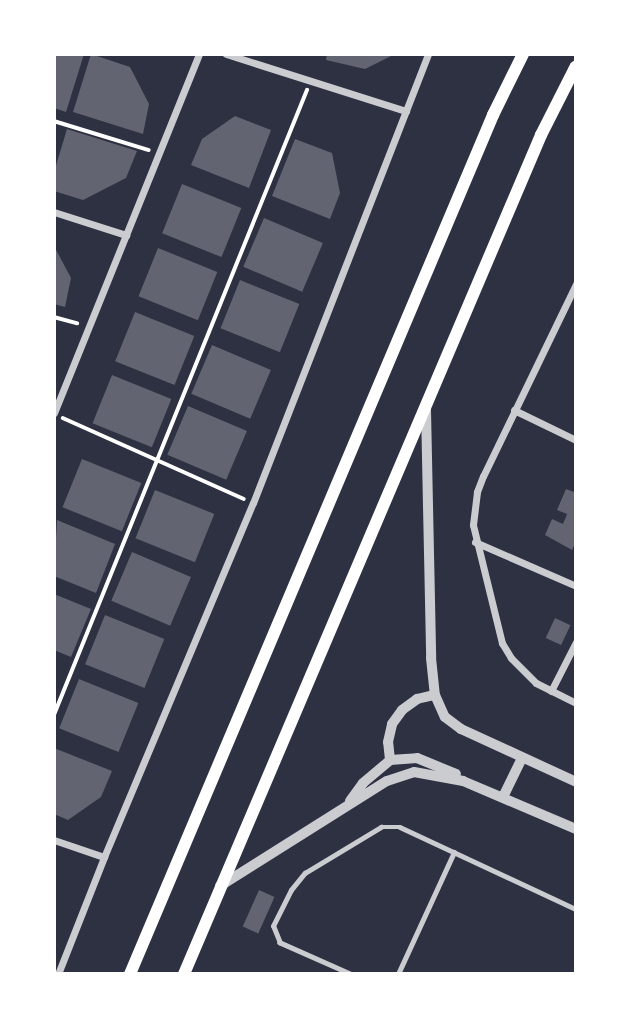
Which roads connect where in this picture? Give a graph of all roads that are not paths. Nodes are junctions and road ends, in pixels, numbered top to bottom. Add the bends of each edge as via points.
1 (199, 54) edge
2 (226, 54) edge
3 (428, 54) edge
4 (523, 54) edge
5 (576, 66) edge
6 (406, 111) junction
7 (54, 212) edge
8 (126, 235) junction
9 (576, 284) edge
10 (426, 410) junction
11 (514, 411) junction
12 (54, 414) edge
13 (576, 440) edge
14 (475, 542) junction
15 (576, 586) edge
16 (576, 642) edge
17 (551, 691) junction
18 (435, 695) junction
19 (576, 703) edge
20 (522, 758) junction
21 (390, 760) junction
22 (463, 781) junction
23 (576, 782) edge
24 (503, 797) junction
25 (347, 805) junction
26 (573, 828) edge
27 (576, 838) edge
28 (54, 840) edge
29 (454, 852) junction
30 (104, 857) junction
31 (220, 886) junction
32 (576, 909) edge
33 (58, 974) edge
34 (130, 974) edge
35 (184, 974) edge
36 (350, 974) edge
37 (398, 974) edge

1 - 8 street
2 - 6 street
3 - 6 street
4 - 34 main road via 493,115
5 - 10 main road via 541,135
6 - 30 street via 253,503
7 - 8 street
8 - 12 street
9 - 11 street
10 - 18 street
10 - 31 main road
11 - 13 street
11 - 14 street via 477,492
14 - 15 street
14 - 17 street via 502,643 523,671
16 - 17 street
17 - 19 street
18 - 20 street via 445,717 461,729
18 - 21 street via 417,699 397,717 388,742
20 - 23 street
20 - 24 street
21 - 22 street via 417,758 453,772
21 - 25 street via 363,783
22 - 24 street
22 - 25 street via 426,772 402,775
24 - 26 street
25 - 31 street
26 - 27 street
28 - 30 street
29 - 32 lane
29 - 36 lane via 400,827 381,827 297,881 275,920 276,938
29 - 37 lane
30 - 33 street
31 - 35 main road

